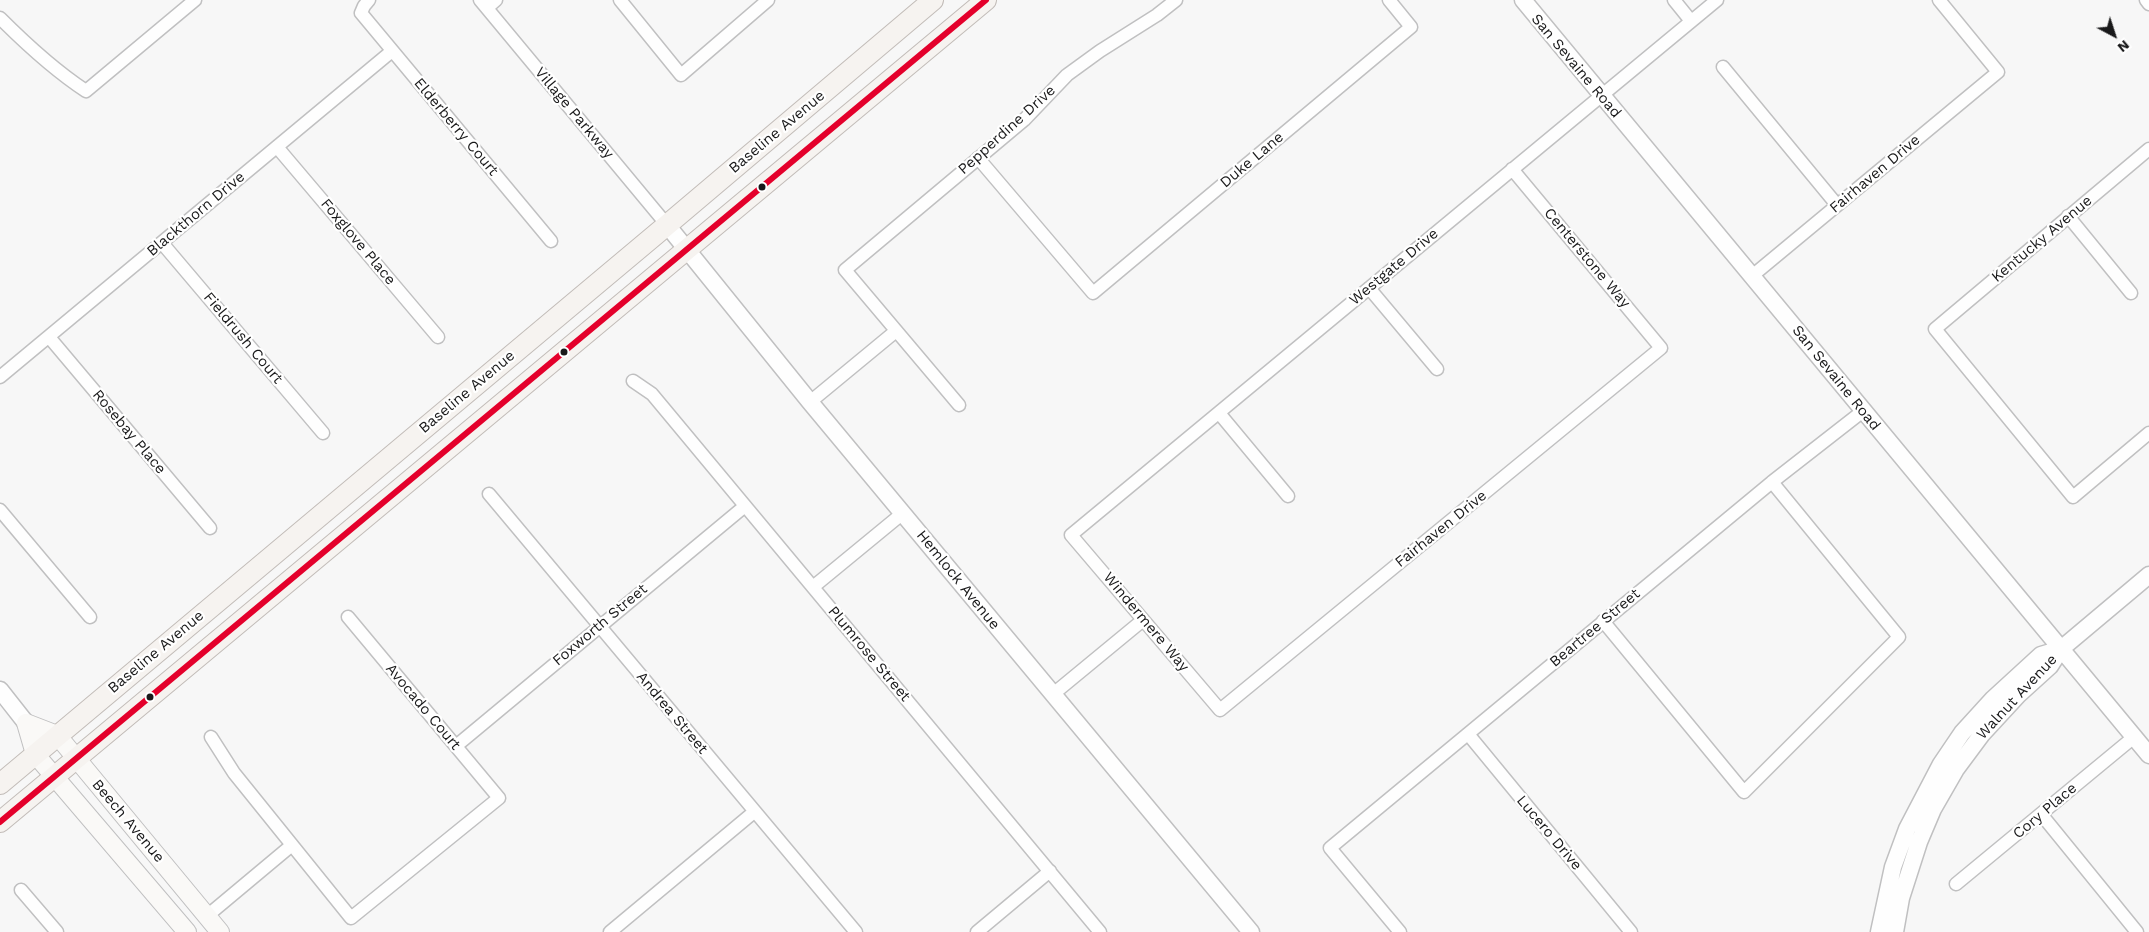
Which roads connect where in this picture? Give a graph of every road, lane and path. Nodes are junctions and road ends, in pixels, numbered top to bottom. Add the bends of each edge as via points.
1 (195, 0) edge
2 (369, 0) edge
3 (620, 0) edge
4 (768, 0) edge
5 (933, 0) edge
6 (986, 0) edge
7 (1176, 0) edge
8 (1390, 0) edge
9 (1523, 0) edge
10 (1674, 0) edge
11 (1717, 0) edge
12 (1939, 0) edge
13 (2146, 0) edge
14 (488, 3) edge
15 (2149, 4) edge
16 (0, 18) edge
17 (1691, 21) junction
18 (392, 52) junction
19 (1723, 67) dead end
20 (1601, 97) junction
21 (277, 147) junction
22 (2149, 149) edge
23 (978, 158) junction
24 (1512, 169) junction
25 (1837, 205) junction
26 (2068, 216) junction
27 (667, 225) junction
28 (551, 241) dead end
29 (162, 243) junction
30 (688, 250) junction
31 (1752, 276) junction
32 (1369, 288) junction
33 (2131, 292) dead end
34 (896, 330) junction
35 (49, 337) junction
36 (438, 337) dead end
37 (1661, 348) joint
38 (1437, 369) dead end
39 (0, 378) edge
40 (633, 381) dead end
41 (810, 402) junction
42 (959, 405) dead end
43 (1863, 411) junction
44 (1219, 413) junction
45 (323, 433) dead end
46 (2149, 433) edge
47 (1772, 482) junction
48 (489, 494) dead end
49 (1288, 496) dead end
50 (745, 506) junction
51 (0, 510) edge
52 (903, 513) junction
53 (210, 528) dead end
54 (1071, 535) joint
55 (2149, 575) edge
56 (813, 587) junction
57 (90, 617) dead end
58 (348, 617) dead end
59 (1143, 620) junction
60 (1603, 622) junction
61 (598, 626) junction
62 (2061, 649) junction
63 (0, 690) edge
64 (1052, 694) junction
65 (1220, 710) joint
66 (26, 723) junction
67 (1468, 734) junction
68 (57, 735) junction
69 (211, 737) dead end
70 (2134, 737) junction
71 (456, 746) junction
72 (35, 754) junction
73 (2149, 755) edge
74 (76, 760) junction
75 (56, 776) junction
76 (0, 784) edge
77 (754, 812) junction
78 (2041, 814) junction
79 (0, 822) edge
80 (292, 845) junction
81 (1050, 871) junction
82 (1956, 884) dead end
83 (21, 890) dead end
84 (207, 916) junction
85 (57, 932) edge
86 (187, 932) edge
87 (220, 932) edge
88 (610, 932) edge
89 (856, 932) edge
90 (977, 932) edge
91 (1100, 932) edge
92 (1251, 932) edge
93 (1400, 932) edge
94 (1631, 932) edge
95 (1878, 932) edge
96 (1895, 932) edge
97 (2137, 932) edge

1 - 16 street via 86,90 32,50
2 - 18 street, Elderberry Court via 361,13
3 - 4 street via 681,75
5 - 27 main road, Baseline Avenue
6 - 30 main road
7 - 23 street, Pepperdine Drive via 1067,75 1024,120
8 - 23 street, Duke Lane via 1411,27 1093,293
9 - 20 street, San Sevaine Road
10 - 17 street
11 - 17 street, Westgate Drive
12 - 25 street, Fairhaven Drive via 1998,72
13 - 15 street
14 - 27 street, Village Parkway
17 - 20 street, Westgate Drive
18 - 21 street, Blackthorn Drive
18 - 28 street, Elderberry Court
19 - 25 street
20 - 24 street, Westgate Drive
20 - 31 street, San Sevaine Road
21 - 29 street, Blackthorn Drive
21 - 36 street, Foxglove Place
22 - 26 street, Kentucky Avenue
23 - 34 street, Pepperdine Drive via 845,270
24 - 32 street, Westgate Drive
24 - 37 street, Centerstone Way
25 - 31 street, Fairhaven Drive
26 - 33 street
26 - 46 street, Kentucky Avenue via 1935,329 2073,497
27 - 30 street, Hemlock Avenue
27 - 68 main road, Baseline Avenue
29 - 35 street, Blackthorn Drive
29 - 45 street, Fieldrush Court
30 - 41 street, Hemlock Avenue
30 - 74 main road
31 - 43 street, San Sevaine Road
32 - 38 street
32 - 44 street, Westgate Drive
34 - 41 street
34 - 42 street
35 - 39 street, Blackthorn Drive
35 - 53 street, Rosebay Place
37 - 65 street, Fairhaven Drive
40 - 50 street, Plumrose Street via 652,394
41 - 52 street, Hemlock Avenue
43 - 47 street, Beartree Street
43 - 62 street, San Sevaine Road
44 - 49 street
44 - 54 street, Westgate Drive
47 - 60 street, Beartree Street
47 - 60 street via 1899,637 1744,792
48 - 61 street, Andrea Street
50 - 56 street, Plumrose Street
50 - 61 street, Foxworth Street
51 - 57 street
52 - 56 street
52 - 64 street, Hemlock Avenue
54 - 59 street, Windermere Way
55 - 62 street, Walnut Avenue
56 - 81 street, Plumrose Street
58 - 71 street, Avocado Court
59 - 64 street
59 - 65 street, Windermere Way
60 - 67 street, Beartree Street
61 - 71 street, Foxworth Street
61 - 77 street, Andrea Street
62 - 70 street, San Sevaine Road
62 - 95 street via 2042,655 1993,699 1962,733 1941,764 1907,829 1891,875
62 - 96 street, Walnut Avenue via 2050,666 1982,734 1956,769 1919,842 1901,898
63 - 66 street, Beech Avenue
64 - 92 street, Hemlock Avenue
66 - 68 main road
66 - 72 main road, Beech Avenue
67 - 93 street, Beartree Street via 1330,848
67 - 94 street, Lucero Drive
68 - 72 main road, Baseline Avenue
68 - 74 main road, Beech Avenue
69 - 80 street via 234,773
70 - 73 street, San Sevaine Road
70 - 78 street, Cory Place
71 - 80 street, Avocado Court via 499,798 351,918
72 - 75 main road, Beech Avenue
72 - 76 main road, Baseline Avenue
74 - 75 main road
74 - 84 main road, Beech Avenue
75 - 79 main road
75 - 86 main road, Beech Avenue
77 - 88 street
77 - 89 street, Andrea Street
78 - 82 street, Cory Place
78 - 97 street
80 - 84 street
81 - 90 street
81 - 91 street, Plumrose Street
83 - 85 street
84 - 87 main road, Beech Avenue

